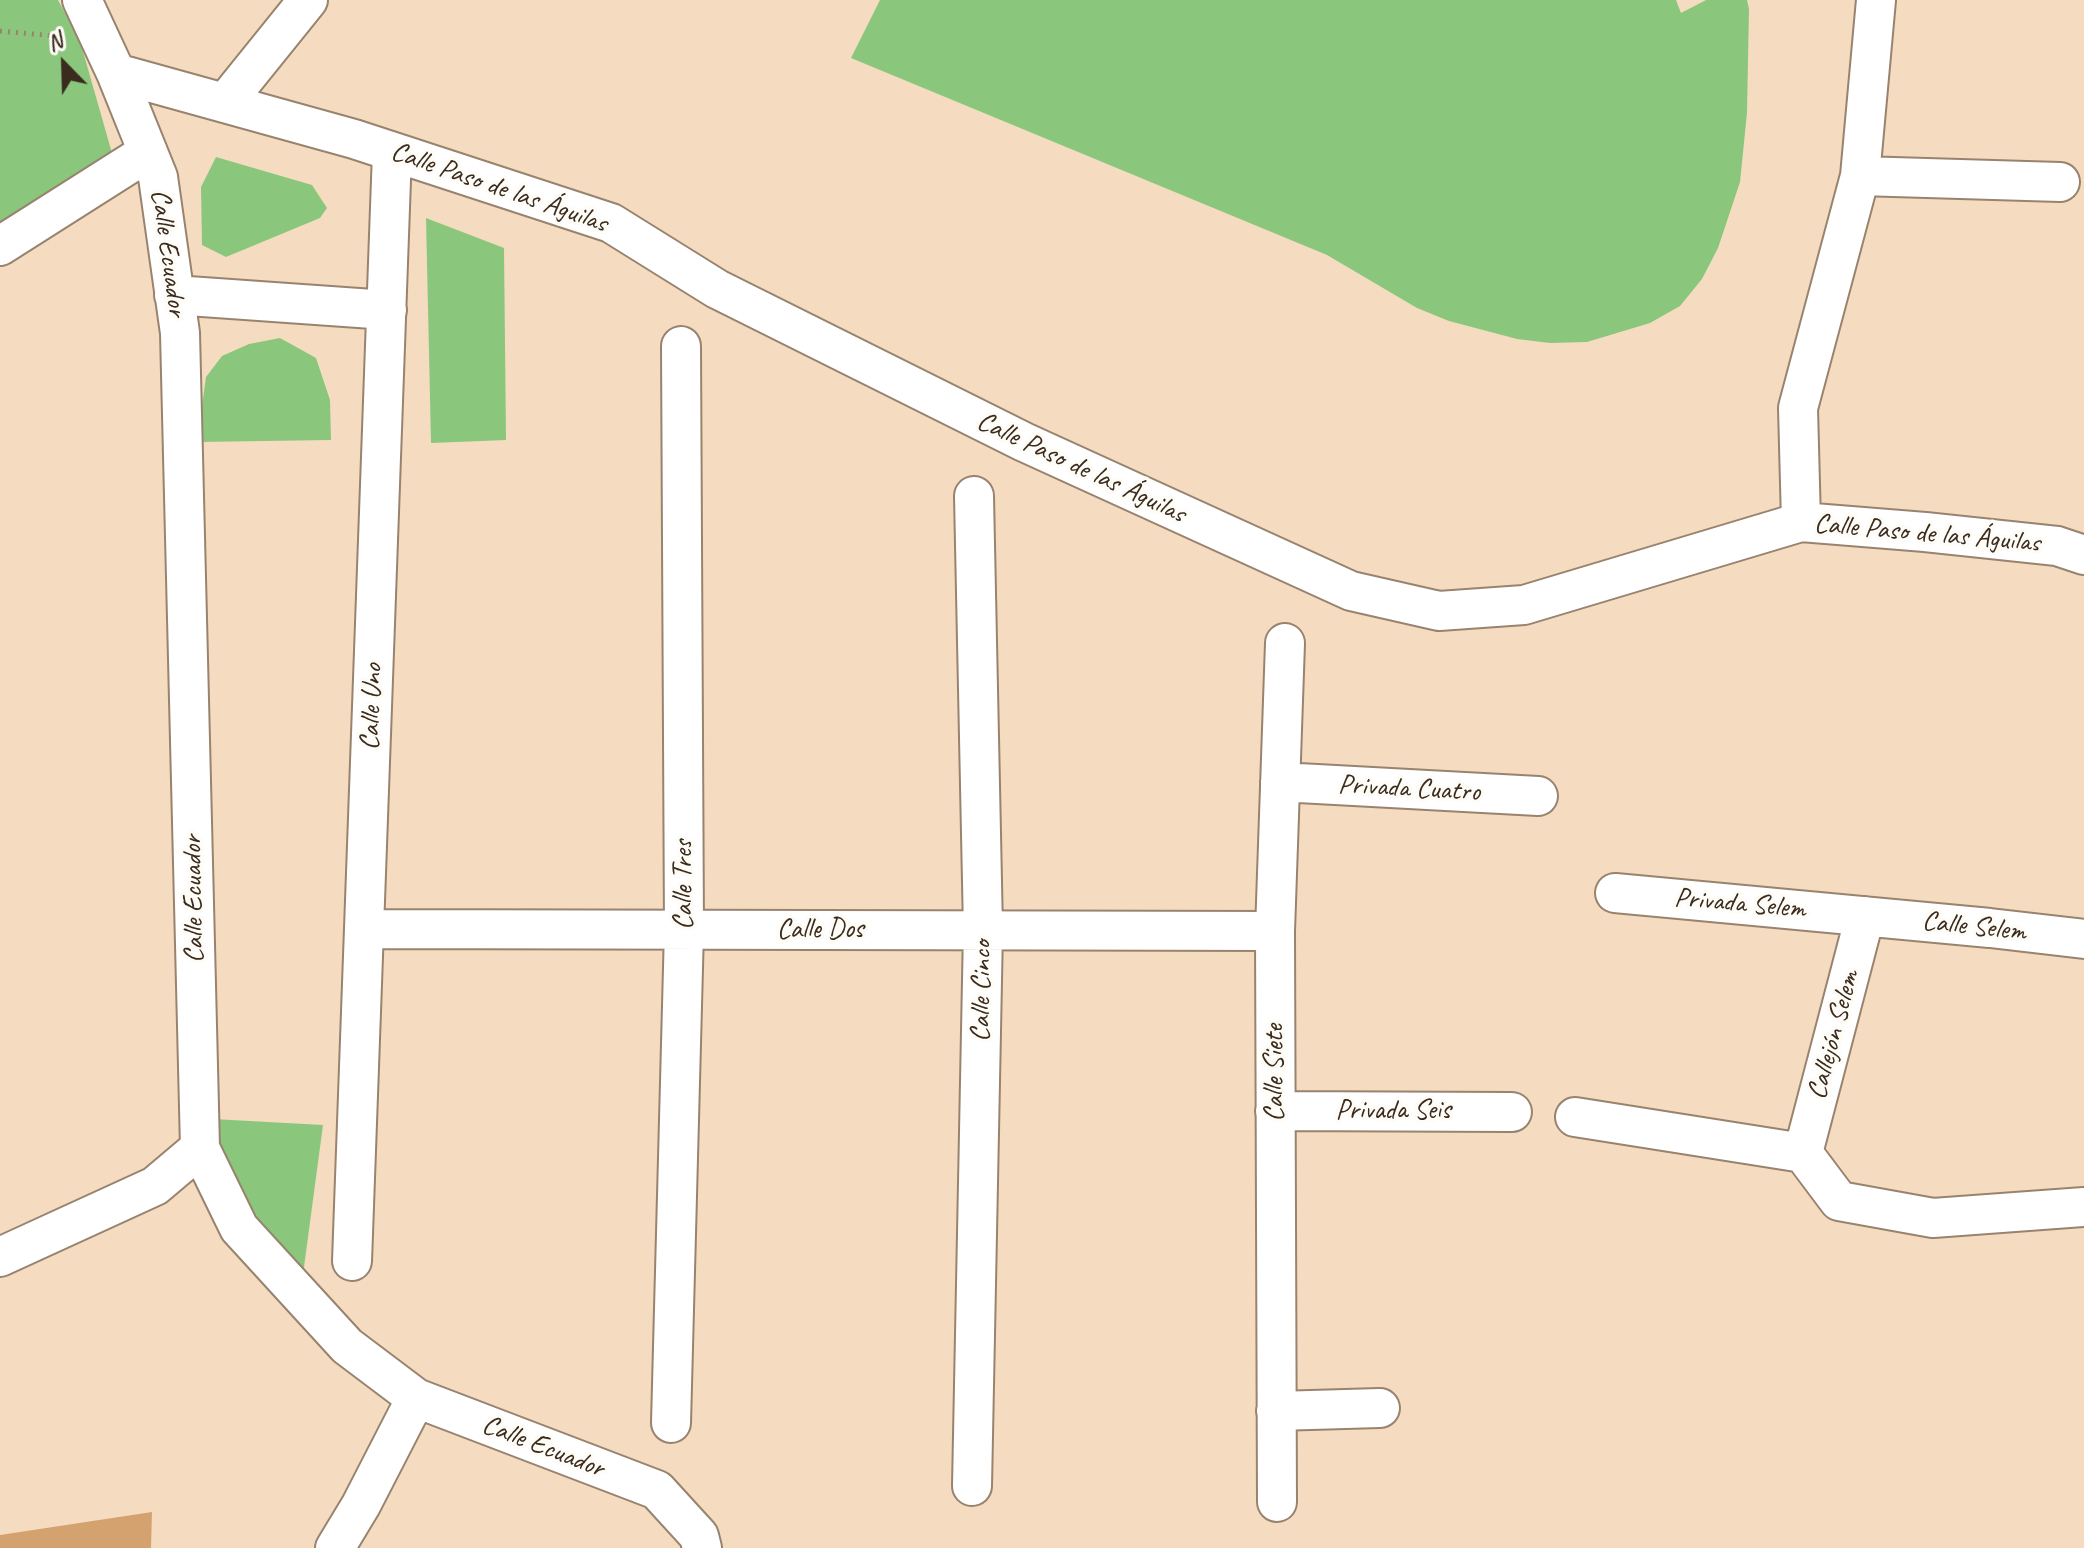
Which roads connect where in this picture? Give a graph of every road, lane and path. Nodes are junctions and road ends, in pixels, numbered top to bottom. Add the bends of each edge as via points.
1 (82, 0) edge
2 (308, 0) edge
3 (1876, 0) edge
4 (0, 31) edge
5 (109, 57) junction
6 (225, 103) junction
7 (148, 152) junction
8 (392, 152) junction
9 (1860, 176) junction
10 (2060, 182) dead end
11 (0, 246) edge
12 (174, 295) junction
13 (387, 310) junction
14 (681, 346) dead end
15 (974, 496) dead end
16 (1801, 522) junction
17 (2084, 555) edge
18 (1285, 643) dead end
19 (1280, 782) junction
20 (1538, 796) dead end
21 (1615, 893) dead end
22 (1865, 916) junction
23 (364, 929) junction
24 (684, 930) junction
25 (983, 930) junction
26 (1275, 931) junction
27 (2084, 939) edge
28 (1275, 1111) junction
29 (1512, 1112) dead end
30 (1575, 1117) dead end
31 (200, 1148) junction
32 (1803, 1153) junction
33 (2084, 1207) edge
34 (0, 1257) edge
35 (352, 1261) dead end
36 (416, 1398) junction
37 (1380, 1408) dead end
38 (1276, 1411) junction
39 (671, 1423) dead end
40 (972, 1486) dead end
41 (1277, 1502) dead end
42 (335, 1548) edge
43 (702, 1548) edge

1 - 5 street, Calle Ecuador
2 - 6 street
3 - 9 street
4 - 5 path
5 - 6 street, Calle Paso de las Águilas
5 - 7 street, Calle Ecuador
6 - 8 street, Calle Paso de las Águilas
7 - 11 street
7 - 12 street, Calle Ecuador via 158,177
8 - 13 street, Calle Uno
8 - 16 street, Calle Paso de las Águilas via 611,223 717,289 1024,442 1351,591 1439,611 1524,605
9 - 10 street
9 - 16 street via 1798,408
12 - 13 street
12 - 31 street, Calle Ecuador via 180,333
13 - 23 street, Calle Uno
14 - 24 street, Calle Tres
15 - 25 street, Calle Cinco
16 - 17 street, Calle Paso de las Águilas via 2057,546
18 - 19 street, Calle Siete
19 - 20 street, Privada Cuatro
19 - 26 street, Calle Siete
21 - 22 street, Privada Selem
22 - 27 street, Calle Selem
22 - 32 street, Callejón Selem
23 - 24 street, Calle Dos
23 - 35 street, Calle Uno
24 - 25 street, Calle Dos
24 - 39 street, Calle Tres
25 - 26 street, Calle Dos
25 - 40 street, Calle Cinco
26 - 28 street, Calle Siete
28 - 29 street, Privada Seis
28 - 38 street, Calle Siete
30 - 32 street
31 - 34 street via 155,1186
31 - 36 street, Calle Ecuador via 239,1228 347,1346
32 - 33 street via 1839,1201 1933,1218
36 - 42 street
36 - 43 street, Calle Ecuador via 657,1490 699,1536
37 - 38 street
38 - 41 street, Calle Siete

